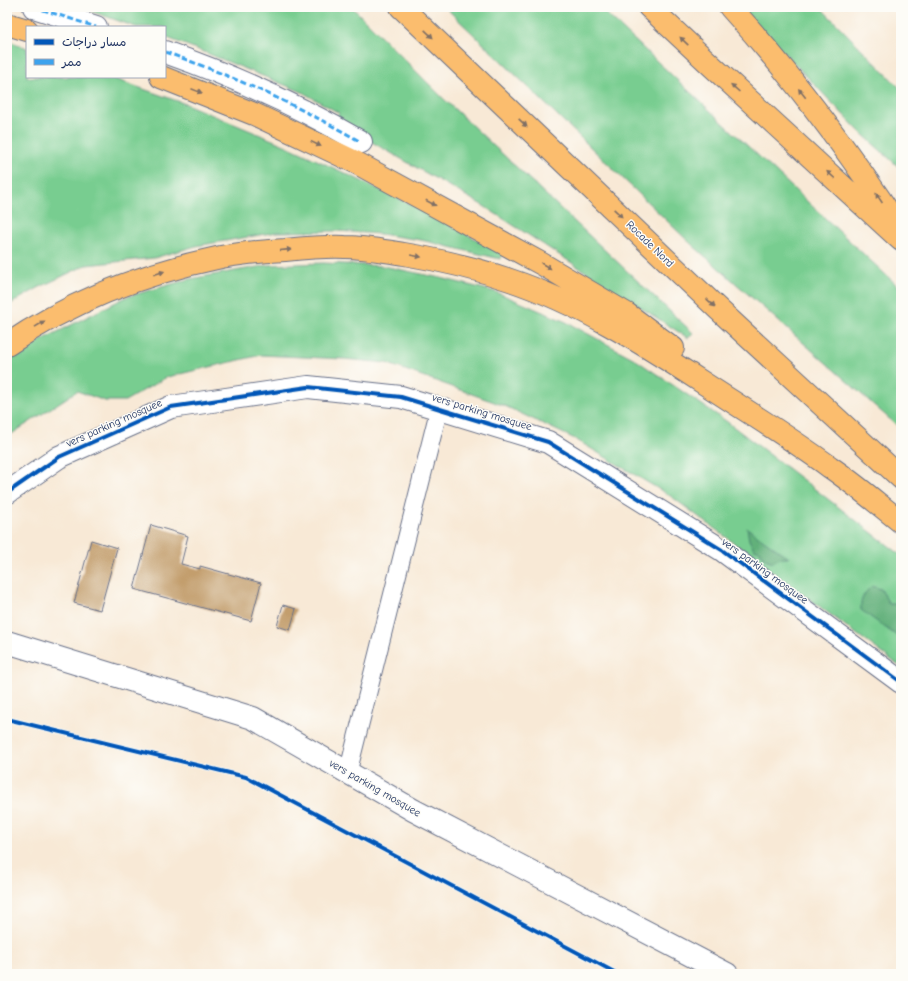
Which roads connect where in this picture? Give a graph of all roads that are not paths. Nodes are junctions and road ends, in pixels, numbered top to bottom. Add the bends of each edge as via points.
1 (34, 7) edge
2 (401, 7) edge
3 (649, 7) edge
4 (730, 7) edge
5 (7, 24) edge
6 (93, 26) edge
7 (26, 30) edge
8 (166, 52) edge
9 (164, 78) edge
10 (362, 142) dead end
11 (901, 230) edge
12 (901, 240) edge
13 (7, 345) edge
14 (440, 409) junction
15 (774, 428) junction
16 (901, 478) edge
17 (7, 493) edge
18 (901, 522) edge
19 (7, 642) edge
20 (901, 682) edge
21 (348, 772) junction
22 (727, 974) edge

1 - 6 street
2 -> 16 highway, Rocade Nord via 718,309
12 -> 3 highway
11 -> 4 highway via 835,136
5 - 7 highway
8 - 10 street via 270,94
9 -> 15 highway via 254,114 348,159 542,264 627,314 714,378
13 -> 15 highway via 76,305 118,286 175,268 223,256 263,252 338,247 377,250 464,266 511,280 556,298 612,326
14 - 17 street, vers parking mosquee via 401,397 308,387 171,407 59,457
14 - 20 street, vers parking mosquee via 548,442 722,550
14 - 21 lane
15 - 18 highway via 832,468
19 - 21 street, vers parking mosquee via 253,718
21 - 22 street, vers parking mosquee via 413,810

